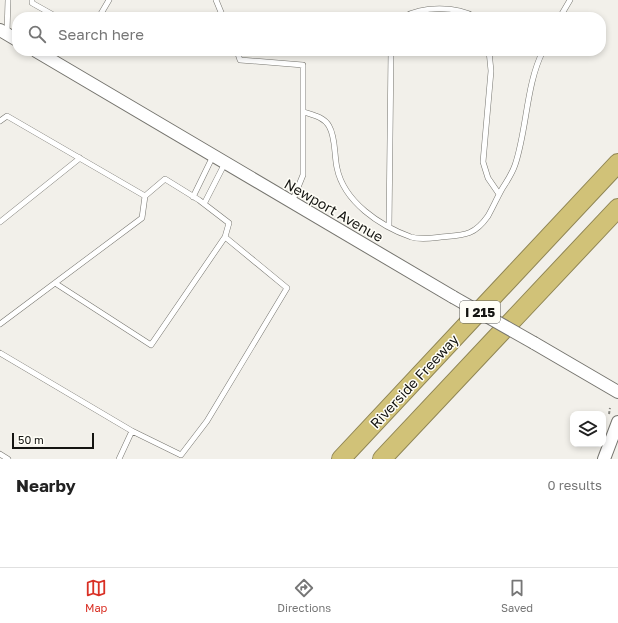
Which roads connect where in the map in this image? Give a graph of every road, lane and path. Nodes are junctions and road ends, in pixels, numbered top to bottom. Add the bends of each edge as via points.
1 (8, 0) edge
2 (32, 0) edge
3 (109, 0) edge
4 (216, 0) edge
5 (570, 0) edge
6 (48, 12) edge
7 (102, 12) edge
8 (221, 12) edge
9 (419, 12) edge
10 (465, 12) edge
11 (563, 12) edge
12 (8, 34) edge
13 (44, 56) edge
14 (239, 56) edge
15 (391, 56) edge
16 (490, 56) edge
17 (541, 56) edge
18 (304, 112) junction
19 (0, 121) edge
20 (213, 156) junction
21 (80, 158) junction
22 (225, 163) junction
23 (618, 163) edge
24 (499, 194) junction
25 (145, 196) junction
26 (193, 197) junction
27 (292, 203) junction
28 (204, 204) junction
29 (618, 208) edge
30 (0, 222) edge
31 (389, 226) junction
32 (225, 237) junction
33 (55, 283) junction
34 (0, 324) edge
35 (0, 353) edge
36 (618, 392) edge
37 (618, 422) edge
38 (132, 431) junction
39 (0, 454) edge
40 (8, 459) edge
41 (119, 459) edge
42 (341, 459) edge
43 (382, 459) edge
44 (604, 459) edge

1 - 12 lane
2 - 6 lane via 32,3
3 - 7 lane
4 - 8 lane
5 - 11 lane
9 - 10 lane
13 - 20 street, Newport Avenue
14 - 18 lane via 240,60 303,65
15 - 31 lane
16 - 24 lane via 491,71 483,162 488,178
17 - 24 lane via 515,165
18 - 27 lane via 302,175
18 - 31 lane via 320,117 330,128 337,168 347,191 363,210
19 - 21 lane via 7,116
20 - 22 street, Newport Avenue
20 - 26 lane
21 - 25 lane
21 - 30 lane
22 - 27 street, Newport Avenue
22 - 28 lane
23 - 42 highway, Riverside Freeway / I 215
24 - 31 lane via 487,216 470,234 412,237
25 - 26 lane via 164,179
25 - 33 lane via 142,218
26 - 28 lane
27 - 36 street, Newport Avenue, bridge
28 - 32 lane via 229,223
29 - 43 highway, I 215
32 - 33 lane via 151,345
32 - 38 lane via 287,288 206,420 181,455
33 - 34 lane
35 - 38 lane
37 - 44 street
38 - 41 lane
39 - 40 lane

